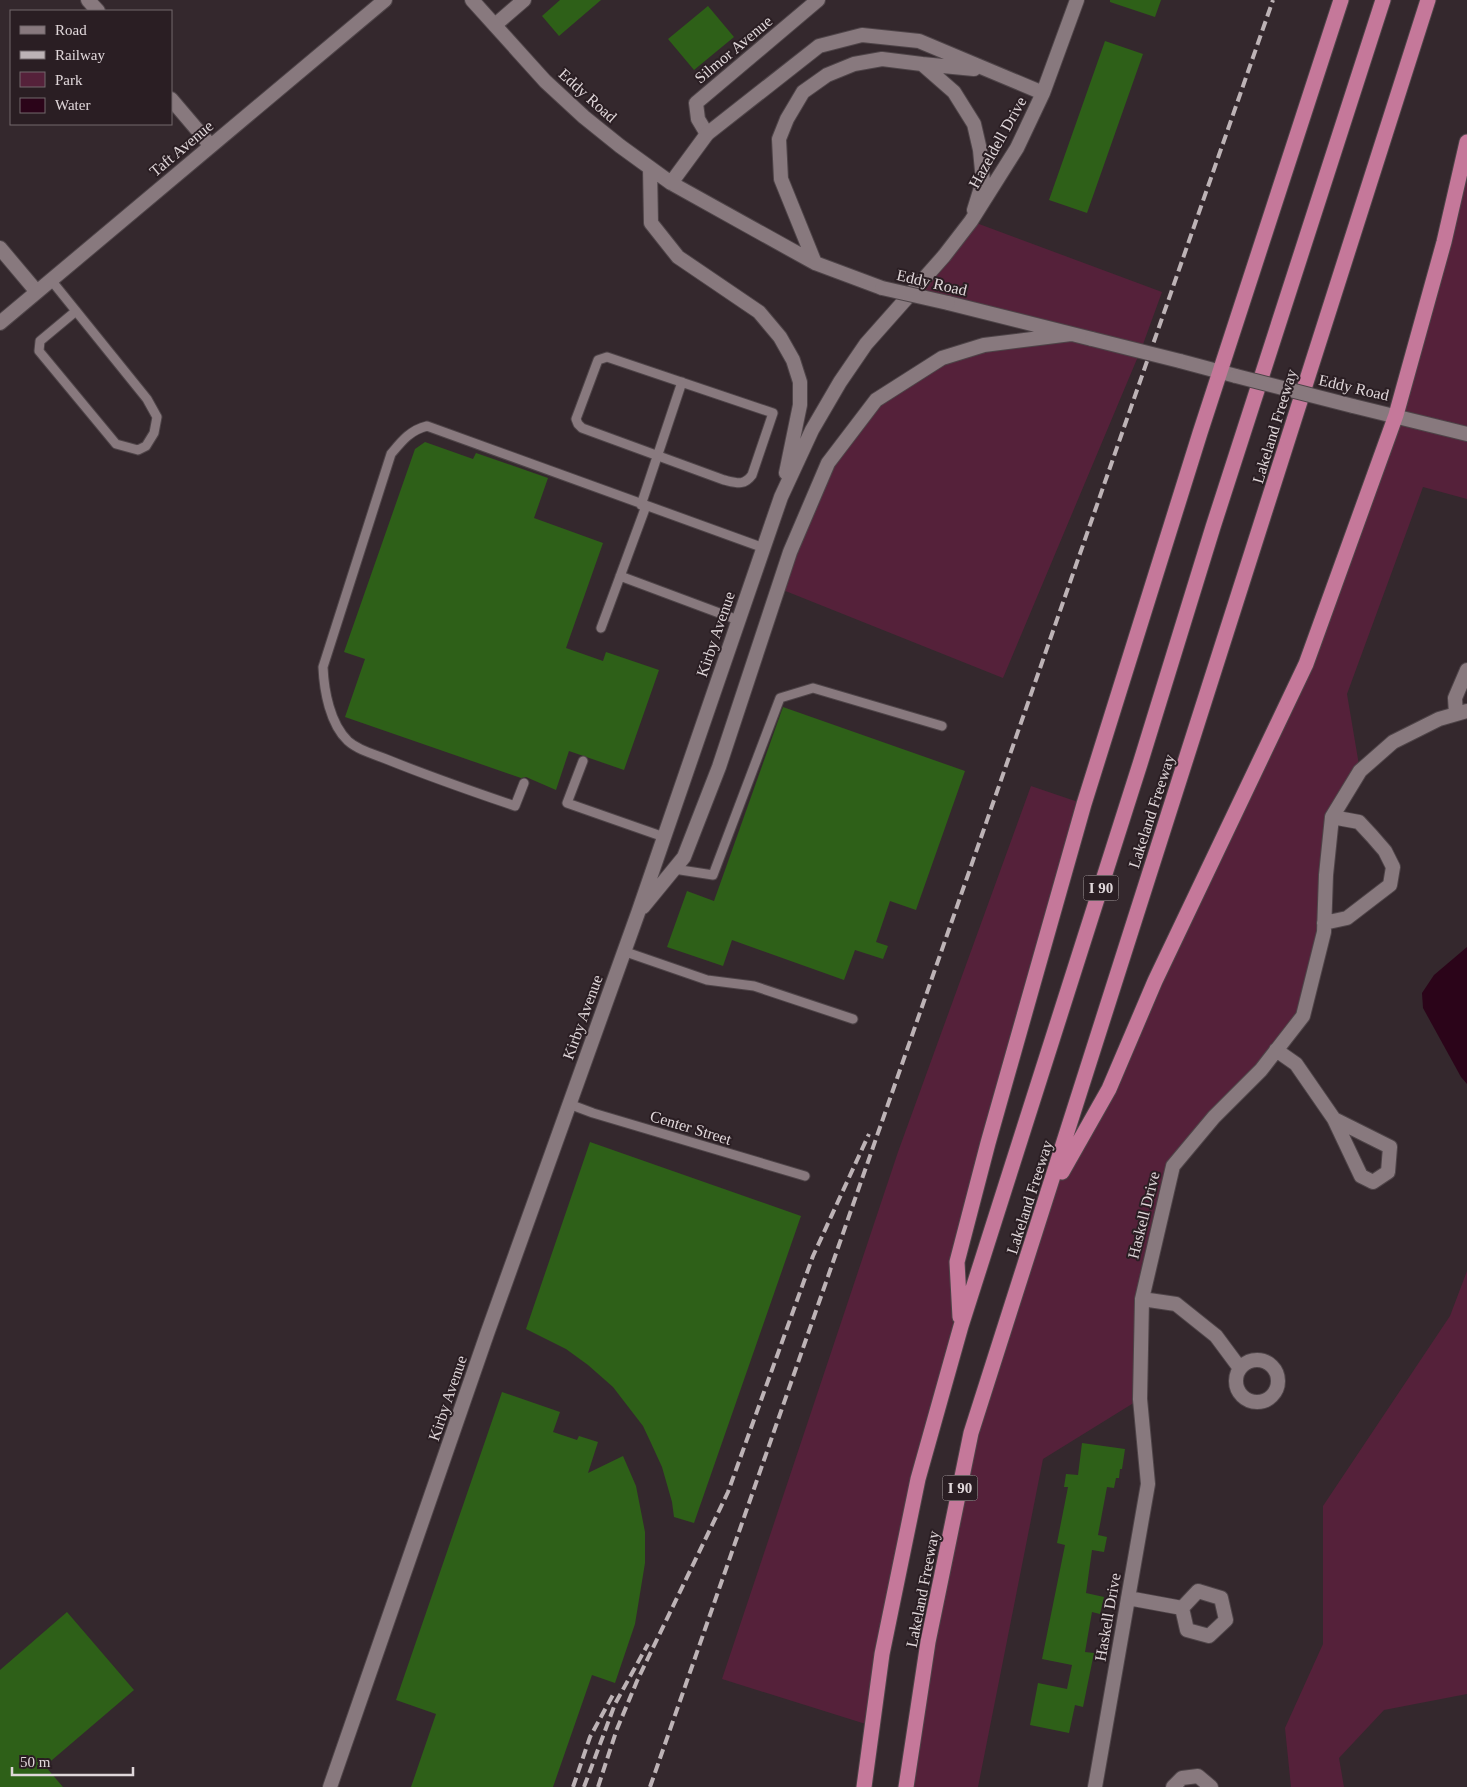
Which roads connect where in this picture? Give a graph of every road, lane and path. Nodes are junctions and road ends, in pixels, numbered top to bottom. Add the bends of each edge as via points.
1 (88, 0) edge
2 (385, 0) edge
3 (472, 0) edge
4 (524, 0) edge
5 (818, 0) edge
6 (1077, 0) edge
7 (1341, 0) edge
8 (1383, 0) edge
9 (1428, 0) edge
10 (97, 10) edge
11 (494, 25) junction
12 (922, 64) junction
13 (985, 70) junction
14 (1043, 92) junction
15 (172, 100) edge
16 (707, 134) junction
17 (1467, 142) edge
18 (211, 146) junction
19 (650, 168) junction
20 (671, 183) junction
21 (971, 221) junction
22 (0, 248) edge
23 (816, 263) junction
24 (51, 280) junction
25 (917, 284) joint
26 (37, 292) junction
27 (76, 311) junction
28 (0, 323) edge
29 (1071, 334) junction
30 (1219, 372) junction
31 (682, 382) junction
32 (1396, 415) junction
33 (1467, 434) edge
34 (658, 454) junction
35 (781, 497) junction
36 (644, 505) junction
37 (764, 548) junction
38 (620, 576) junction
39 (738, 620) junction
40 (601, 628) dead end
41 (1467, 670) edge
42 (1462, 713) edge
43 (942, 726) dead end
44 (583, 761) dead end
45 (524, 783) dead end
46 (1332, 817) junction
47 (664, 837) junction
48 (674, 869) junction
49 (638, 913) junction
50 (1324, 923) junction
51 (623, 951) junction
52 (853, 1019) dead end
53 (1276, 1050) junction
54 (569, 1104) junction
55 (1334, 1119) junction
56 (805, 1176) dead end
57 (1047, 1198) junction
58 (1142, 1299) junction
59 (961, 1326) junction
60 (1240, 1367) dead end
61 (1128, 1598) junction
62 (1182, 1608) dead end
63 (330, 1787) edge
64 (864, 1787) edge
65 (906, 1787) edge
66 (1095, 1787) edge
67 (1173, 1787) edge
68 (1210, 1787) edge

1 - 10 street
2 - 18 street, Taft Avenue
3 - 11 street, Eddy Road
4 - 11 street
5 - 16 street, Silmor Avenue via 696,103 698,119
6 - 14 street, Hazeldell Drive
7 - 30 highway
8 - 59 highway, Lakeland Freeway / I 90
9 - 57 highway, Lakeland Freeway / I 90
11 - 19 street, Eddy Road via 577,111
12 - 13 street
12 - 21 street via 954,92 974,124 982,181
12 - 23 street via 882,59 854,64 827,75 803,92 786,119 779,139 781,179
13 - 14 street
13 - 16 street via 919,41 862,35 819,46
14 - 21 street, Hazeldell Drive via 1017,148
15 - 18 street
16 - 20 street
17 - 32 highway via 1444,242
18 - 24 street, Taft Avenue
19 - 20 street, Eddy Road
19 - 35 street via 650,223 678,257 759,312 780,337 793,360 800,382 800,405
20 - 23 street, Eddy Road
21 - 25 street, Hazeldell Drive
22 - 26 street
23 - 29 street, Eddy Road, bridge via 882,288
24 - 26 street, Taft Avenue
24 - 27 lane
25 - 35 street, Kirby Avenue via 866,344 840,382 812,430
26 - 28 street, Taft Avenue
27 - 27 lane via 147,399 157,417 154,433 146,446 138,450 116,444 39,351 40,341
29 - 30 street, Eddy Road, bridge
29 - 48 street via 984,345 942,358 876,400 828,463 790,552 715,776 684,857
30 - 32 street, Eddy Road, bridge
30 - 59 highway via 1084,804 986,1152 957,1262
31 - 34 lane
31 - 34 lane via 602,358 598,360 576,419 582,428
31 - 34 lane via 773,413 765,438 752,475 747,482 740,484
32 - 33 street, Eddy Road
32 - 57 highway via 1306,664 1155,981 1109,1089
34 - 36 lane
35 - 37 street, Kirby Avenue
36 - 37 lane
36 - 38 lane
36 - 45 lane via 427,426 417,428 391,454 323,667 324,690 331,712 347,740 356,747 417,772 515,806
37 - 39 street, Kirby Avenue
38 - 39 lane
38 - 40 lane
39 - 47 street, Kirby Avenue
41 - 42 street via 1456,698
42 - 46 street, Haskell Drive via 1438,720 1393,742 1360,771
43 - 48 lane via 813,688 780,698 712,876
44 - 47 lane via 568,803
46 - 50 street, Haskell Drive
46 - 50 street via 1359,822 1385,852 1393,867 1390,885 1347,918
47 - 49 street, Kirby Avenue
48 - 49 street
49 - 51 street, Kirby Avenue
50 - 53 street, Haskell Drive via 1303,1016
51 - 52 lane via 708,980 754,986
51 - 54 street, Kirby Avenue
53 - 55 street via 1296,1064
53 - 58 street, Haskell Drive via 1173,1166
54 - 56 lane, Center Street
54 - 63 street, Kirby Avenue
55 - 55 street via 1390,1147 1388,1172 1372,1182 1361,1176
57 - 65 highway, Lakeland Freeway / I 90 via 971,1433 928,1642
58 - 60 street via 1176,1304 1216,1336
58 - 61 street, Haskell Drive via 1140,1399 1148,1484
59 - 64 highway, Lakeland Freeway / I 90 via 918,1479 882,1654
61 - 62 street
61 - 66 street, Haskell Drive
67 - 68 street via 1182,1778 1198,1776

